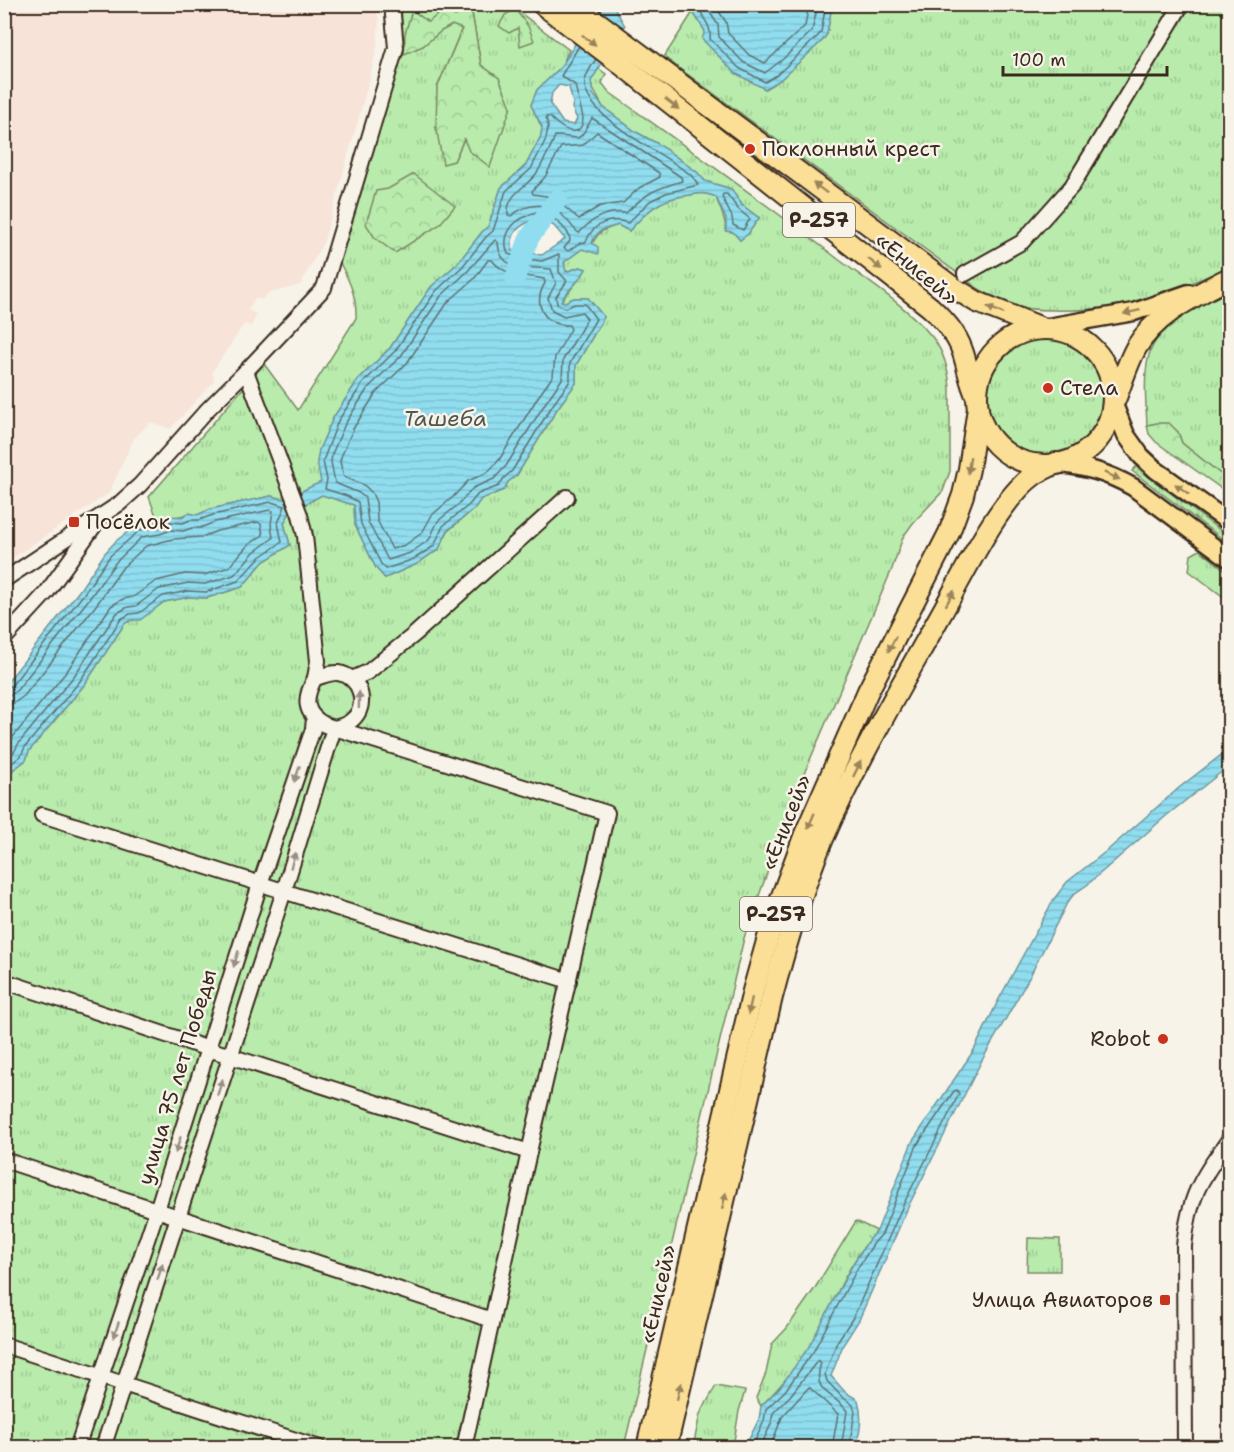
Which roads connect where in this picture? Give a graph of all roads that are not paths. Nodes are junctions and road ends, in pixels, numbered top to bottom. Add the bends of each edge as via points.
1 (392, 4) edge
2 (573, 4) edge
3 (1182, 4) edge
4 (547, 8) edge
5 (632, 60) junction
6 (965, 274) dead end
7 (1228, 278) edge
8 (1042, 328) junction
9 (246, 371) junction
10 (977, 402) junction
11 (1113, 402) junction
12 (1056, 464) junction
13 (567, 496) dead end
14 (99, 519) junction
15 (1230, 523) edge
16 (305, 536) junction
17 (1230, 559) edge
18 (4, 580) edge
19 (4, 639) edge
20 (335, 672) junction
21 (315, 678) junction
22 (352, 679) junction
23 (314, 718) junction
24 (334, 728) junction
25 (42, 814) dead end
26 (260, 884) junction
27 (284, 891) junction
28 (4, 981) edge
29 (569, 981) junction
30 (208, 1048) junction
31 (230, 1056) junction
32 (1230, 1138) edge
33 (529, 1152) junction
34 (4, 1160) edge
35 (157, 1210) junction
36 (178, 1218) junction
37 (492, 1320) junction
38 (4, 1345) edge
39 (99, 1376) junction
40 (123, 1384) junction
41 (76, 1448) edge
42 (103, 1448) edge
43 (320, 1448) edge
44 (464, 1448) edge
45 (647, 1448) edge
46 (666, 1448) edge
47 (1185, 1448) edge

1 - 9 street via 396,48 324,288
2 - 5 highway, «Енисей» / Р-257
3 - 6 street via 1072,186 1022,242
4 -> 5 highway, «Енисей» / Р-257
8 -> 5 highway, «Енисей» / Р-257 via 977,302 951,286
5 -> 10 highway, «Енисей» / Р-257 via 930,307 957,339
7 -> 8 main road via 1134,312
7 - 11 highway via 1185,302 1152,327 1136,349
8 - 10 highway, «Енисей» / Р-257 via 1017,334 997,348 980,376
8 - 11 highway, «Енисей» / Р-257 via 1072,334 1095,350 1109,372
9 - 14 street via 140,485
9 - 16 street
10 - 12 highway, «Енисей» / Р-257 via 990,437 1005,452 1039,465
10 -> 45 highway, «Енисей» / Р-257 via 969,469 949,533 868,691 805,834 773,920
11 - 12 highway, «Енисей» / Р-257 via 1109,421 1098,440 1079,456
15 -> 11 main road via 1141,456 1126,435
12 -> 17 main road via 1094,469 1133,487
46 -> 12 highway, «Енисей» / Р-257 via 772,997 792,924 822,841 897,692 999,513 1024,484
13 - 22 street via 415,634 368,672
14 - 18 street
14 - 19 street via 46,592
16 - 20 street via 325,652
16 - 21 street via 318,661
20 - 21 street
20 - 22 street
21 - 23 street via 307,699
24 -> 22 street via 352,720 361,705 358,686
23 - 24 street
23 -> 26 street, улица 75 лет Победы
27 -> 24 street, улица 75 лет Победы
24 - 29 street via 607,813
25 - 26 street
26 - 27 street
26 -> 30 street, улица 75 лет Победы
27 - 29 street
27 - 31 street, улица 75 лет Победы
28 - 30 street
29 - 33 street
30 - 31 street
30 -> 35 street, улица 75 лет Победы
31 - 33 street
36 -> 31 street, улица 75 лет Победы
32 - 47 street via 1198,1185 1187,1216
33 - 37 street
34 - 35 street
35 - 36 street
35 -> 39 street, улица 75 лет Победы
36 - 37 street
40 -> 36 street, улица 75 лет Победы
37 - 44 street
38 - 39 street
39 - 40 street
39 - 41 street, улица 75 лет Победы
40 - 42 street, улица 75 лет Победы
40 - 43 street

